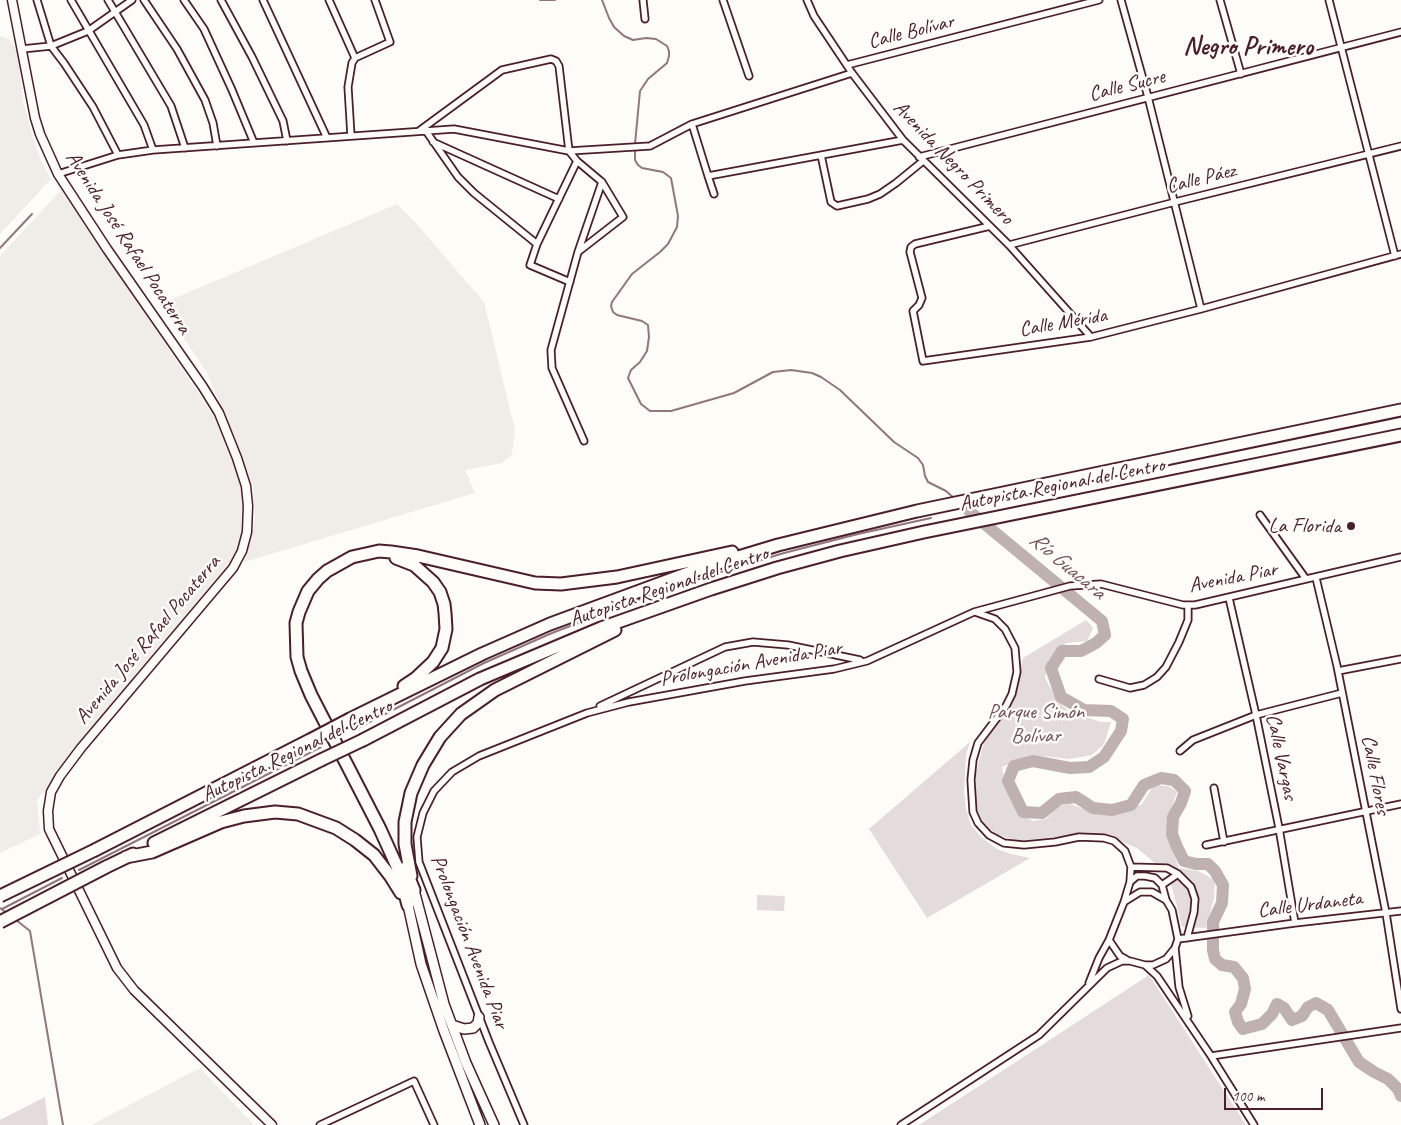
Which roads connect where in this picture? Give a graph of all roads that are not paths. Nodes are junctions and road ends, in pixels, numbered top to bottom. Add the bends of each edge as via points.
1 (12, 0) edge
2 (37, 0) edge
3 (71, 0) edge
4 (108, 0) edge
5 (132, 0) edge
6 (144, 0) edge
7 (184, 0) edge
8 (221, 0) edge
9 (263, 0) edge
10 (329, 0) edge
11 (375, 0) edge
12 (643, 0) edge
13 (722, 0) edge
14 (807, 0) edge
15 (1099, 0) edge
16 (1121, 0) edge
17 (1220, 0) edge
18 (1329, 0) edge
19 (115, 11) junction
20 (645, 19) dead end
21 (88, 31) junction
22 (1401, 32) edge
23 (51, 46) junction
24 (22, 48) junction
25 (1341, 48) junction
26 (355, 58) junction
27 (847, 65) junction
28 (852, 73) junction
29 (1241, 74) junction
30 (749, 76) dead end
31 (1148, 97) junction
32 (692, 124) junction
33 (422, 131) junction
34 (351, 136) junction
35 (327, 138) junction
36 (902, 140) junction
37 (287, 141) junction
38 (432, 142) junction
39 (254, 143) junction
40 (217, 146) junction
41 (1401, 146) edge
42 (185, 148) junction
43 (153, 150) junction
44 (569, 151) junction
45 (118, 155) junction
46 (821, 155) junction
47 (1369, 155) junction
48 (921, 159) junction
49 (577, 161) junction
50 (58, 174) junction
51 (708, 176) junction
52 (602, 182) junction
53 (714, 194) dead end
54 (559, 198) junction
55 (1175, 202) junction
56 (990, 226) junction
57 (538, 244) junction
58 (1009, 245) junction
59 (578, 252) junction
60 (1398, 255) edge
61 (570, 282) junction
62 (1201, 309) junction
63 (1091, 337) junction
64 (1401, 410) edge
65 (1401, 435) edge
66 (584, 441) dead end
67 (1260, 515) dead end
68 (855, 525) junction
69 (1401, 557) edge
70 (1316, 578) junction
71 (1306, 579) junction
72 (710, 589) junction
73 (1045, 593) joint
74 (1229, 598) junction
75 (1003, 605) junction
76 (1188, 605) junction
77 (974, 612) junction
78 (995, 619) junction
79 (1401, 659) edge
80 (862, 661) junction
81 (1338, 671) junction
82 (1099, 679) dead end
83 (1342, 693) junction
84 (587, 713) junction
85 (1256, 714) junction
86 (351, 719) junction
87 (1180, 751) dead end
88 (1214, 788) dead end
89 (1401, 804) edge
90 (1365, 812) junction
91 (1279, 828) junction
92 (1224, 842) junction
93 (1206, 845) dead end
94 (126, 858) junction
95 (1131, 867) junction
96 (1178, 874) junction
97 (1130, 882) junction
98 (1162, 885) junction
99 (414, 890) junction
100 (0, 896) edge
101 (1166, 900) junction
102 (1124, 902) junction
103 (408, 905) junction
104 (1401, 911) edge
105 (1386, 913) junction
106 (0, 922) edge
107 (1295, 923) junction
108 (1189, 937) junction
109 (1178, 939) junction
110 (1109, 940) junction
111 (1175, 948) junction
112 (1130, 961) junction
113 (1145, 965) junction
114 (1088, 986) junction
115 (1401, 1010) edge
116 (480, 1017) junction
117 (1190, 1023) junction
118 (452, 1025) junction
119 (1401, 1028) edge
120 (1211, 1056) junction
121 (272, 1125) edge
122 (320, 1125) edge
123 (434, 1125) edge
124 (480, 1125) edge
125 (494, 1125) edge
126 (524, 1125) edge
127 (901, 1125) edge
128 (1254, 1125) edge

1 - 24 street, Avenida José Rafael Pocaterra
2 - 23 street
3 - 21 street
4 - 19 street
5 - 19 street
6 - 40 street via 177,49 205,100
7 - 39 street via 204,29
8 - 37 street via 283,121
9 - 35 street
10 - 26 street
11 - 26 street via 390,42
12 - 20 street
13 - 30 street
14 - 27 street, Avenida Negro Primero
15 - 27 street, Calle Bolívar
16 - 31 street
17 - 29 street
18 - 25 street
19 - 21 street
19 - 42 street via 171,106
21 - 23 street
21 - 43 street via 144,125
22 - 25 street, Calle Sucre
23 - 24 street
23 - 45 street via 93,107
24 - 50 street, Avenida José Rafael Pocaterra via 40,134
25 - 29 street, Calle Sucre
25 - 47 street
26 - 34 street via 348,87
27 - 28 street, Avenida Negro Primero
28 - 32 street
28 - 36 street, Avenida Negro Primero
29 - 31 street, Calle Sucre
31 - 48 street, Calle Sucre
31 - 55 street
32 - 44 street via 650,146
32 - 51 street
33 - 34 street
33 - 38 street
33 - 44 street via 466,130
33 - 44 street via 502,70 551,59 558,66
34 - 35 street
35 - 37 street
36 - 46 street
36 - 48 street, Avenida Negro Primero
37 - 39 street
38 - 54 street
38 - 57 street via 474,193
39 - 40 street
40 - 42 street
41 - 47 street, Calle Páez
42 - 43 street
43 - 45 street
44 - 49 street
45 - 50 street
46 - 48 street via 831,202 836,206 880,194
46 - 51 street
47 - 55 street, Calle Páez
47 - 60 street
48 - 56 street, Avenida Negro Primero
49 - 52 street
49 - 54 street
50 - 121 street, Avenida José Rafael Pocaterra via 220,413 243,477 248,506 247,532 233,568 60,776 51,792 49,830 117,968 134,990
51 - 53 street
52 - 59 street
52 - 59 street via 623,217
54 - 57 street
55 - 58 street, Calle Páez
55 - 62 street
56 - 58 street, Avenida Negro Primero
56 - 63 street, Calle Mérida via 911,247 922,298 913,310 923,361
57 - 61 street via 530,265
58 - 63 street, Avenida Negro Primero
59 - 61 street
60 - 62 street, Calle Mérida
61 - 66 street via 551,350 552,368
62 - 63 street, Calle Mérida
64 - 68 highway, Autopista Regional del Centro
65 - 72 highway, Autopista Regional del Centro via 924,532 777,568
67 - 71 street
68 - 86 highway, Autopista Regional del Centro via 702,568 550,624
68 - 103 highway via 827,527 752,547 589,582 535,583 379,551 352,557 327,571 308,591 302,603 296,623 297,658 311,695 400,871
69 - 70 street, Avenida Piar
70 - 71 street, Avenida Piar
70 - 81 street, Calle Flores
71 - 74 street, Avenida Piar
72 - 94 highway, Autopista Regional del Centro, bridge via 601,628 480,680
72 - 99 highway via 618,628 532,670 495,690 451,724 423,765 411,793 405,822 405,844
73 - 75 street, Prolongación Avenida Piar
73 - 76 street, Avenida Piar via 1070,586 1101,584
74 - 76 street, Avenida Piar
74 - 85 street, Calle Vargas
75 - 77 street, Prolongación Avenida Piar
75 - 78 street via 996,612
76 - 82 street via 1188,620 1179,642 1157,677 1130,688
77 - 78 street
77 - 80 street, Prolongación Avenida Piar
78 - 95 street via 1005,629 1015,648 1017,672 1012,694 978,743 973,760 971,780 978,823 989,835 1004,843 1024,846 1079,837 1104,838 1125,851
79 - 81 street
80 - 84 street, Prolongación Avenida Piar via 834,669 629,702
80 - 84 street, Prolongación Avenida Piar via 788,645 753,642 725,647
81 - 83 street, Calle Flores
83 - 85 street
83 - 90 street, Calle Flores
84 - 116 street, Prolongación Avenida Piar via 479,756 452,772 434,791 423,813 417,838 418,862
85 - 87 street via 1193,740
85 - 91 street, Calle Vargas
86 - 99 highway via 416,678 442,648 446,629 440,592 424,572 403,560 365,557 338,568 316,589 304,615 302,631 310,678
86 - 100 highway, Autopista Regional del Centro, bridge
88 - 92 street
89 - 90 street
90 - 91 street
90 - 105 street, Calle Flores
91 - 92 street
91 - 107 street, Calle Vargas
92 - 93 street
94 - 103 highway via 152,852 221,822 244,816 275,812 298,814 336,828 374,855
94 - 106 highway, Autopista Regional del Centro, bridge
95 - 96 street via 1167,868
95 - 97 street
96 - 98 street
96 - 108 street via 1191,887 1195,899
97 - 98 street via 1137,876 1145,876 1155,878
97 - 102 street
98 - 101 street
99 - 118 main road
101 - 102 street via 1146,891
101 - 109 street via 1172,910
102 - 110 street
103 - 124 main road via 421,964
104 - 105 street, Calle Urdaneta
105 - 107 street, Calle Urdaneta
105 - 115 street, Calle Flores
107 - 108 street, Calle Urdaneta
108 - 109 street, Calle Urdaneta
109 - 111 street
110 - 112 street via 1120,956
110 - 114 street
111 - 113 street via 1166,959
111 - 117 street via 1179,987
112 - 113 street
112 - 114 street via 1107,968
113 - 117 street via 1158,976
114 - 127 street via 1039,1036
116 - 118 main road via 473,1028
116 - 126 street, Prolongación Avenida Piar
117 - 120 street
118 - 125 main road
119 - 120 street
120 - 128 street
122 - 123 street via 414,1081

